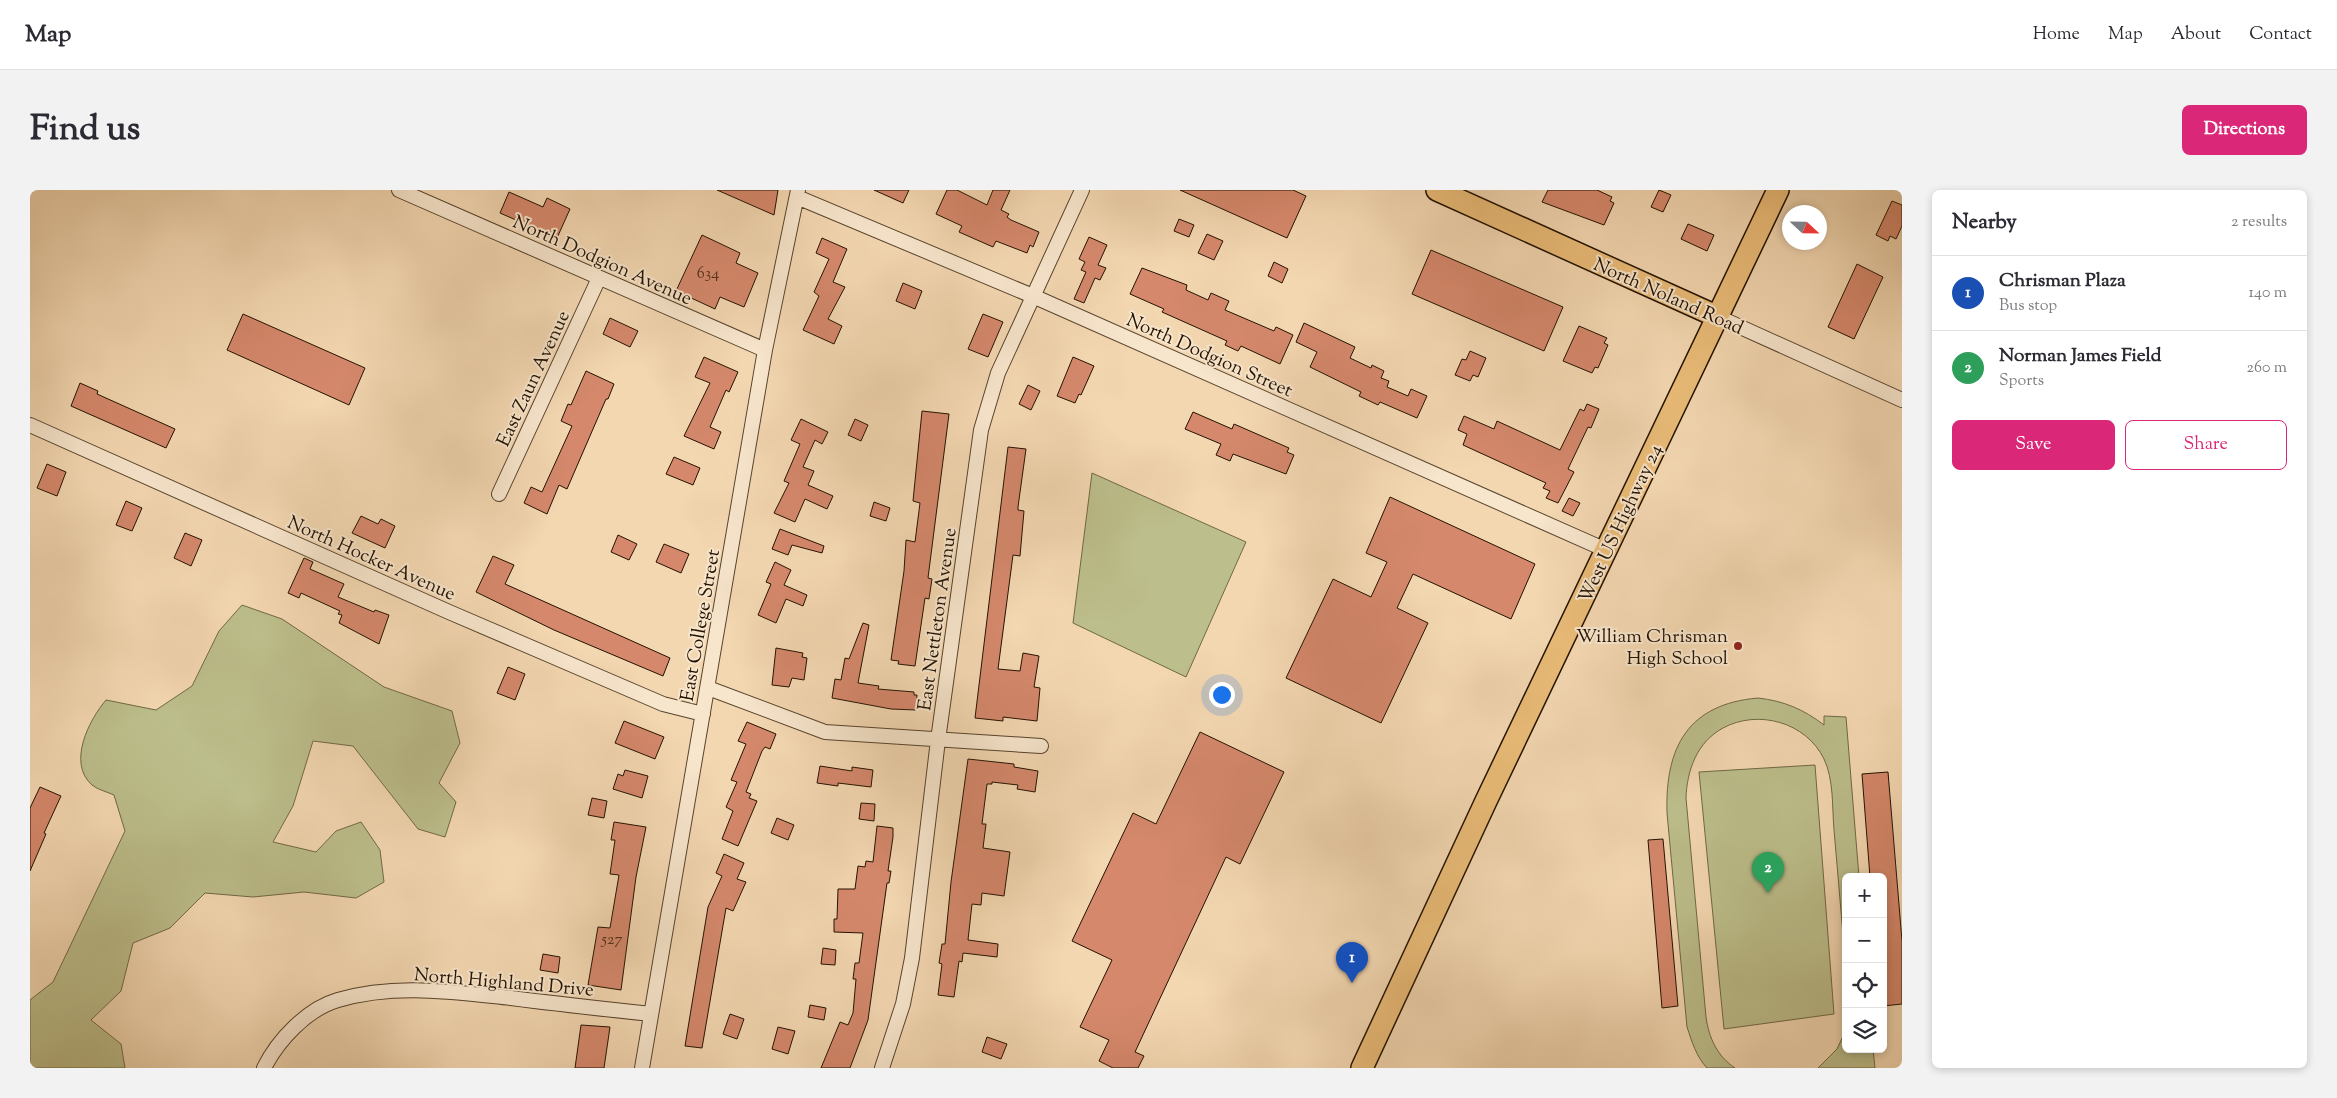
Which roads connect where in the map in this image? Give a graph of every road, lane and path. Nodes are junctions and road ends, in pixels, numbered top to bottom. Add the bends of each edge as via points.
1 (399, 190) edge
2 (1082, 190) edge
3 (1437, 190) edge
4 (1778, 190) edge
5 (797, 193) edge
6 (599, 278) junction
7 (1034, 297) junction
8 (1716, 316) junction
9 (765, 350) junction
10 (1902, 400) edge
11 (30, 425) edge
12 (499, 494) dead end
13 (1606, 550) junction
14 (708, 688) junction
15 (703, 714) junction
16 (938, 740) junction
17 (1041, 746) dead end
18 (651, 1014) junction
19 (264, 1068) edge
20 (642, 1068) edge
21 (882, 1068) edge
22 (1362, 1068) edge

1 - 6 street, North Dodgion Avenue
2 - 7 street, East Nettleton Avenue
3 - 8 main road, North Noland Road
4 - 8 main road, West US Highway 24
5 - 7 street, North Dodgion Street
5 - 9 street, East College Street
6 - 9 street, North Dodgion Avenue
6 - 12 street, East Zaun Avenue
7 - 13 street, North Dodgion Street
7 - 16 street, East Nettleton Avenue via 998,373 981,430
8 - 10 street, North Noland Road
8 - 13 main road, West US Highway 24
9 - 14 street, East College Street
11 - 15 street, North Hocker Avenue via 662,704
13 - 22 main road, West US Highway 24
14 - 15 street, East College Street
14 - 16 street via 825,732
15 - 18 street, East College Street
16 - 17 street
16 - 21 street, East Nettleton Avenue via 912,958 903,1004
18 - 19 street, North Highland Drive via 430,990 383,991 336,1000 317,1010 297,1024 270,1055
18 - 20 street, East College Street

